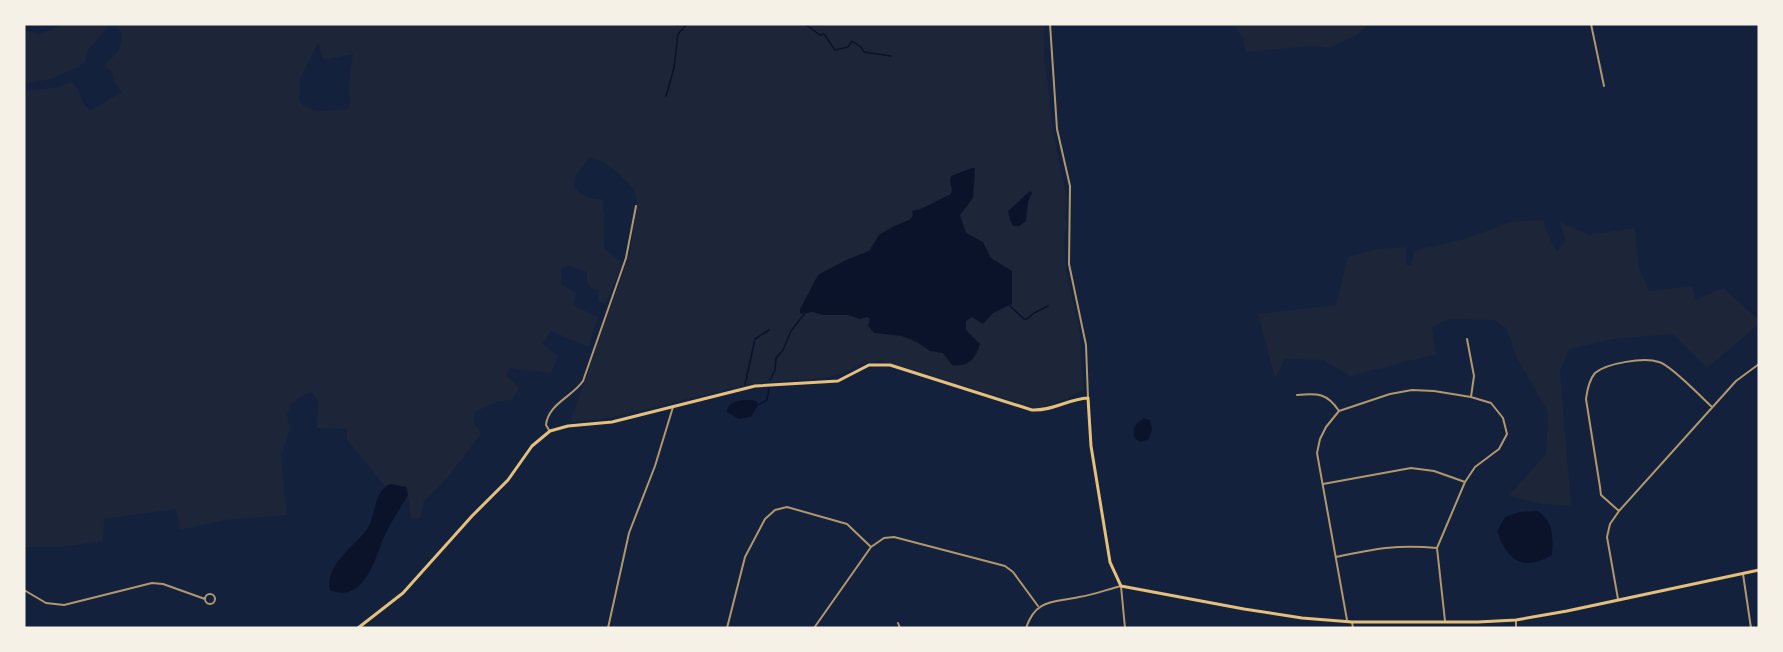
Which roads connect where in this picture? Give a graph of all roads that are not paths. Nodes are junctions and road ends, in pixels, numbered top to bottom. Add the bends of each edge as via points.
1 (1050, 24) edge
2 (1591, 24) edge
3 (1604, 86) dead end
4 (636, 206) dead end
5 (1467, 339) dead end
6 (1759, 364) edge
7 (1297, 395) dead end
8 (1471, 397) junction
9 (1088, 398) junction
10 (673, 407) junction
11 (1712, 407) junction
12 (1340, 411) junction
13 (550, 431) junction
14 (1465, 482) junction
15 (1323, 484) junction
16 (1619, 511) junction
17 (871, 547) junction
18 (1437, 548) junction
19 (1336, 556) junction
20 (1759, 570) edge
21 (1743, 574) junction
22 (1121, 585) junction
23 (24, 590) edge
24 (205, 599) dead end
25 (1618, 599) junction
26 (1038, 606) junction
27 (1515, 620) junction
28 (1347, 621) junction
29 (1445, 621) junction
30 (1352, 622) junction
31 (898, 623) dead end
32 (358, 628) edge
33 (608, 628) edge
34 (727, 628) edge
35 (814, 628) edge
36 (900, 628) edge
37 (1026, 628) edge
38 (1125, 628) edge
39 (1353, 628) edge
40 (1516, 628) edge
41 (1751, 628) edge

1 - 9 street via 1057,129 1070,186 1069,264 1086,345
2 - 3 street
4 - 13 street via 626,258 583,381 548,414 546,425
5 - 8 street via 1474,376
6 - 11 street
7 - 12 street via 1316,393 1332,400
8 - 12 street via 1412,390
8 - 14 street via 1491,403 1503,417 1507,434 1499,449 1475,467
9 - 10 main road via 1044,411 1032,410 890,365 869,365 838,381 755,386
9 - 22 main road via 1091,446 1110,562
10 - 13 main road via 612,422
10 - 33 street via 656,466 629,533
11 - 16 street
11 - 16 street via 1660,362 1638,360 1596,373 1586,399 1601,495
12 - 15 street via 1320,439 1317,453
13 - 32 main road via 532,446 508,480 403,593
14 - 15 street via 1411,468
14 - 18 street
15 - 19 street
16 - 25 street via 1607,537
17 - 26 street via 884,538 894,537 1005,566
17 - 34 street via 847,524 787,507 774,510 745,557
17 - 35 street
18 - 19 street via 1383,547
18 - 29 street
19 - 28 street
20 - 21 main road
21 - 25 main road
21 - 41 street
22 - 26 street
22 - 28 main road via 1244,609
22 - 38 street
23 - 24 street via 46,603 64,605 152,583
25 - 27 main road
26 - 37 street
27 - 29 main road
27 - 40 street
28 - 30 main road
29 - 30 main road
30 - 39 street
31 - 36 street

